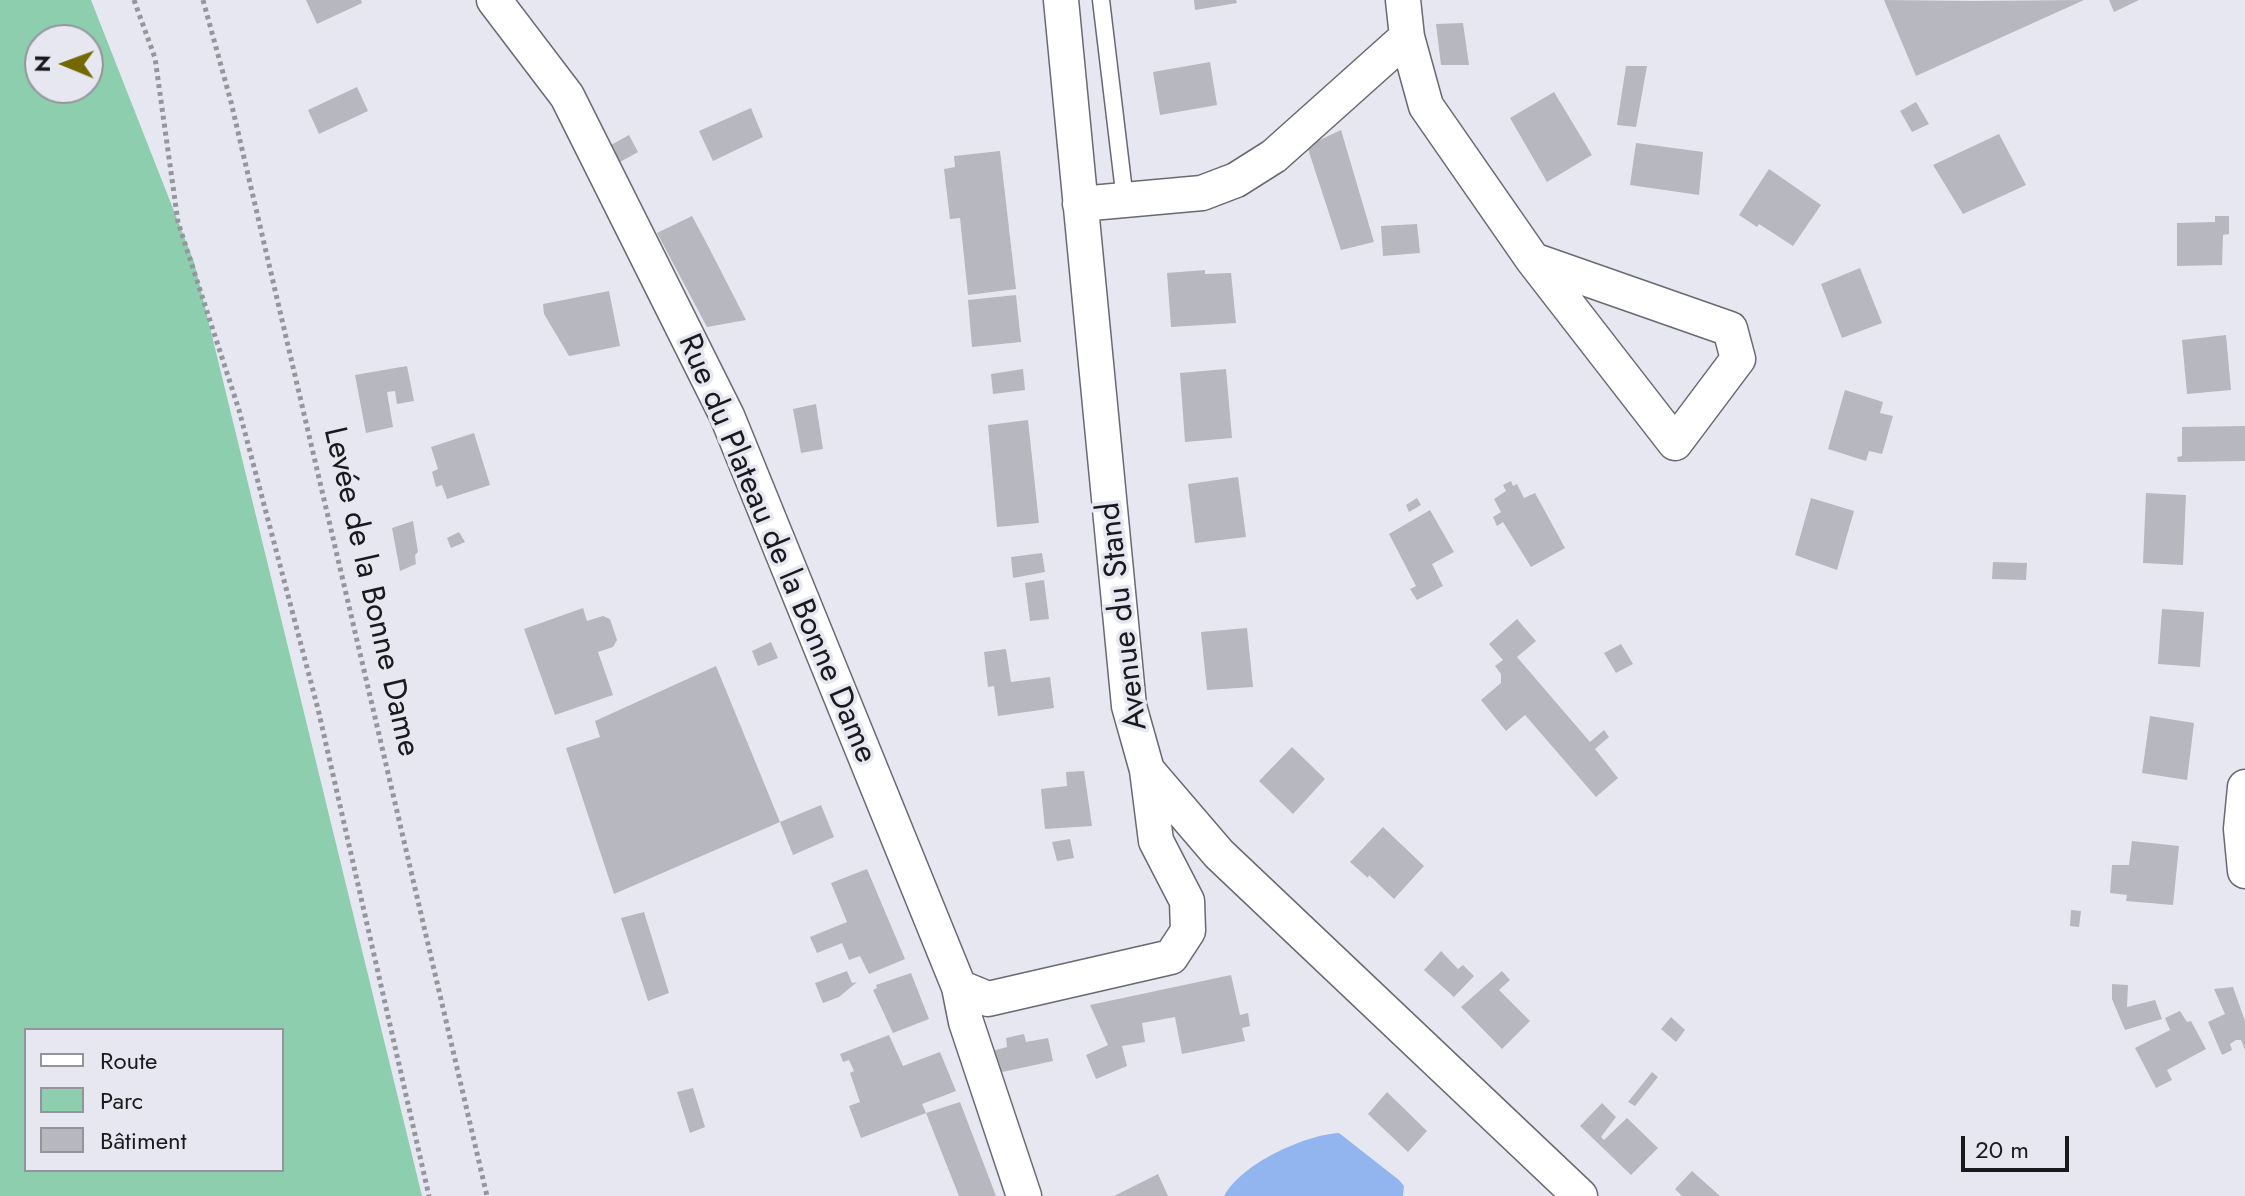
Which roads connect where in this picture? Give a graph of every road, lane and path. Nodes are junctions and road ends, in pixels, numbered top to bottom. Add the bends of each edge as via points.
1 (134, 0) edge
2 (203, 0) edge
3 (494, 0) edge
4 (1061, 0) edge
5 (1101, 0) edge
6 (1403, 0) edge
7 (1407, 37) junction
8 (1125, 200) junction
9 (1080, 204) junction
10 (1533, 260) junction
11 (1147, 770) junction
12 (2245, 787) edge
13 (2245, 871) edge
14 (959, 987) junction
15 (429, 1196) edge
16 (487, 1196) edge
17 (1024, 1196) edge
18 (1580, 1196) edge

1 - 15 path via 155,58 178,222 239,410 314,694
2 - 16 path, Levée de la Bonne Dame
3 - 14 street, Rue du Plateau de la Bonne Dame via 567,96 727,416
4 - 9 street, Avenue du Stand
5 - 8 lane
6 - 7 street
7 - 8 street via 1274,156 1236,180 1202,193
7 - 10 street via 1426,106
8 - 9 street
9 - 11 street, Avenue du Stand via 1129,706
10 - 10 street via 1655,418 1675,443 1738,359 1730,329
11 - 14 street via 1156,841 1187,901 1188,931 1171,957 988,999
11 - 18 street, Avenue du Stand via 1219,854
12 - 13 street
14 - 17 street, Rue du Plateau de la Bonne Dame

